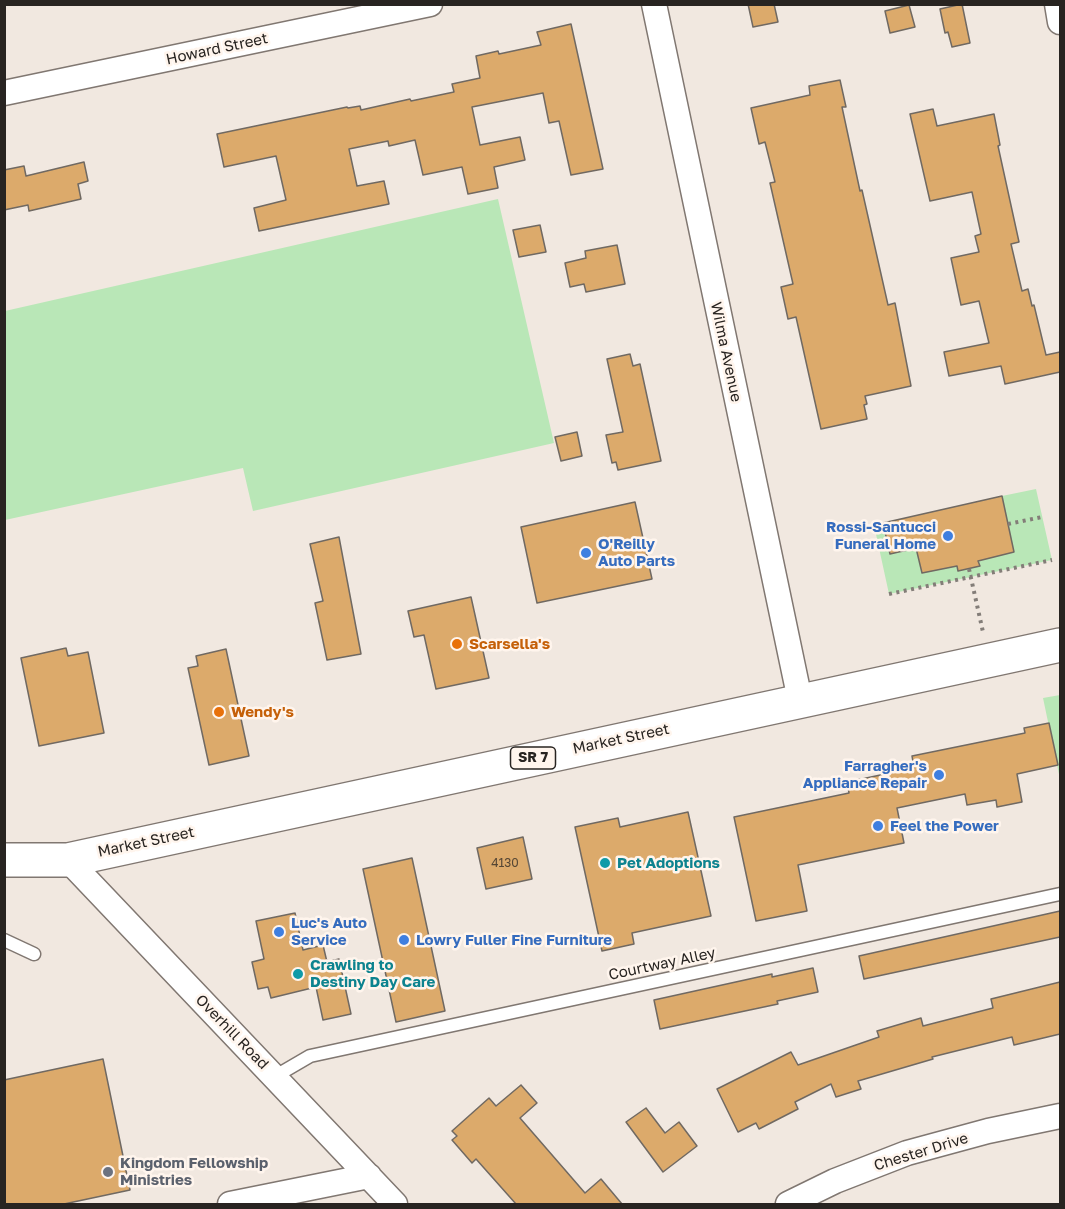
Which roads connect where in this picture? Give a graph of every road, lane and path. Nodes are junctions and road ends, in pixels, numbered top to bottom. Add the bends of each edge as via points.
1 (430, 4) edge
2 (654, 4) edge
3 (1057, 4) edge
4 (1060, 22) edge
5 (4, 93) edge
6 (1042, 517) dead end
7 (1008, 524) dead end
8 (1052, 560) dead end
9 (969, 568) dead end
10 (971, 577) junction
11 (889, 594) dead end
12 (1060, 645) edge
13 (989, 660) junction
14 (800, 700) junction
15 (4, 860) edge
16 (68, 860) junction
17 (1060, 894) edge
18 (4, 940) edge
19 (34, 954) dead end
20 (274, 1077) junction
21 (1060, 1116) edge
22 (369, 1176) junction
23 (230, 1204) edge
24 (395, 1204) edge
25 (788, 1204) edge

1 - 5 street, Howard Street
2 - 14 street, Wilma Avenue
3 - 4 street
6 - 7 path
8 - 10 path
9 - 10 path
10 - 11 path
10 - 13 path
12 - 13 main road, Market Street / SR 7
13 - 14 main road, Market Street / SR 7
14 - 16 main road, Market Street / SR 7
15 - 16 main road, Market Street / SR 7
16 - 20 street, Overhill Road
17 - 20 lane, Courtway Alley via 310,1056
18 - 19 lane
20 - 22 street, Overhill Road
21 - 25 street, Chester Drive via 907,1153 836,1180
22 - 23 street
22 - 24 street, Overhill Road

